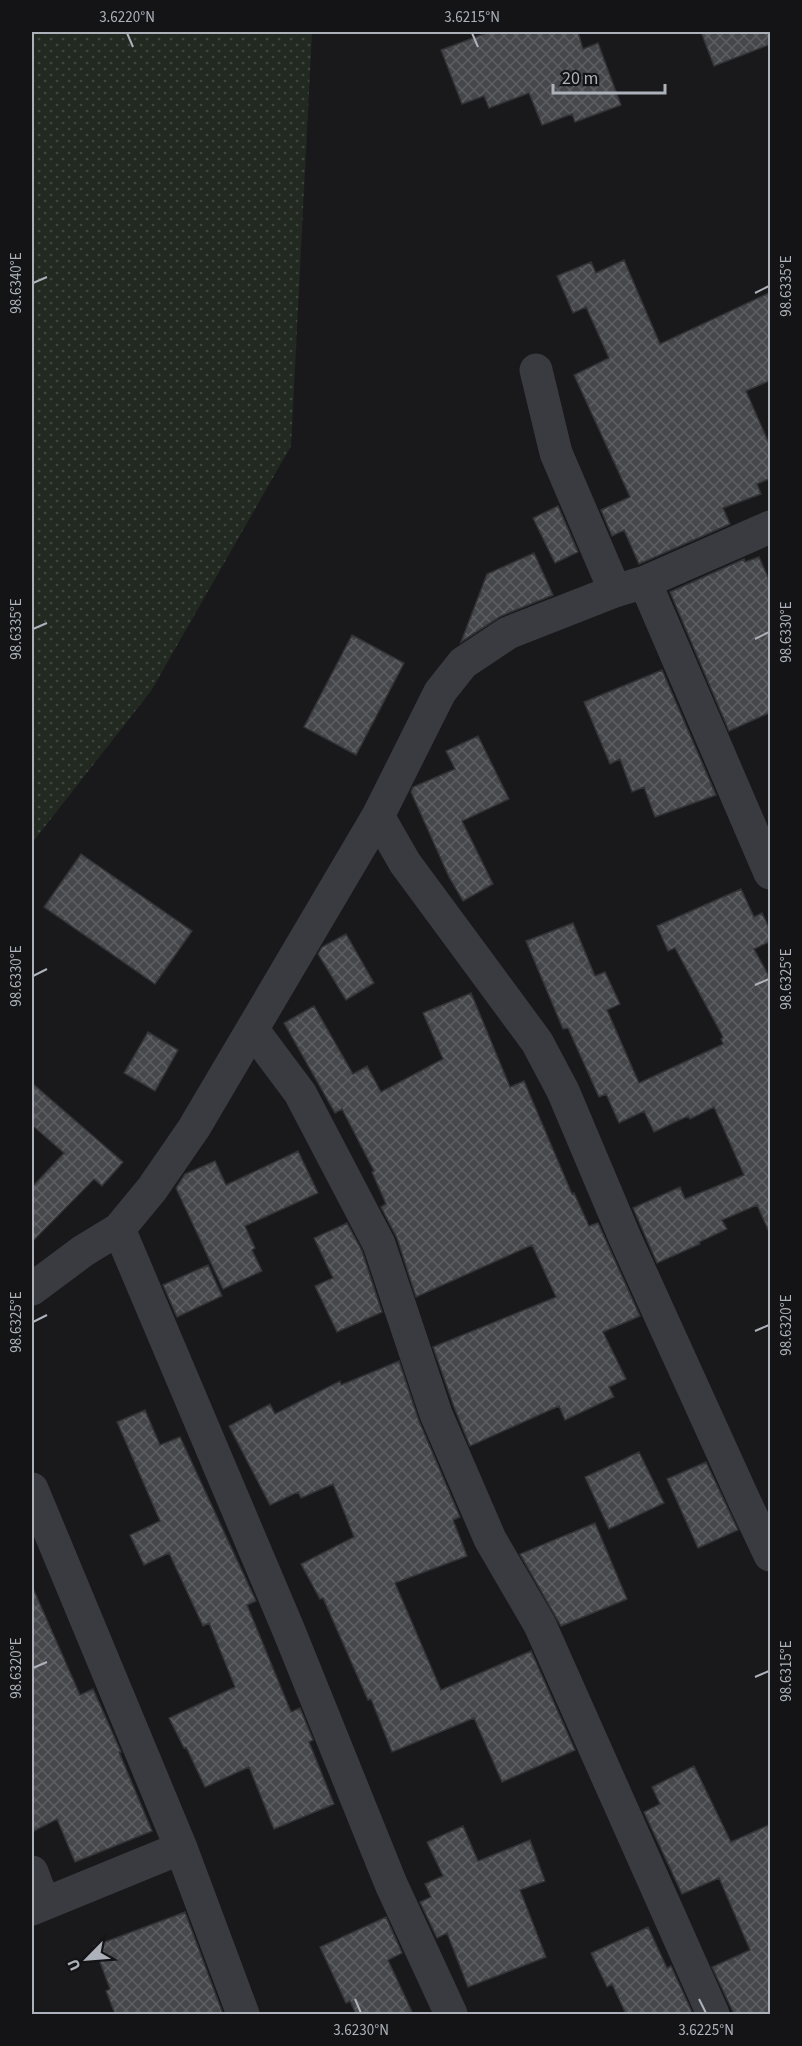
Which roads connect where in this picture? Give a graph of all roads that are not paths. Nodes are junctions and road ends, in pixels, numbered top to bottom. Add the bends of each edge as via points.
1 (536, 370) dead end
2 (771, 527) edge
3 (645, 582) junction
4 (615, 591) junction
5 (378, 816) junction
6 (771, 873) edge
7 (253, 1030) junction
8 (119, 1229) junction
9 (32, 1289) edge
10 (32, 1489) edge
11 (771, 1555) edge
12 (181, 1848) junction
13 (32, 1872) edge
14 (38, 1907) edge
15 (243, 2014) edge
16 (451, 2014) edge
17 (713, 2014) edge

1 - 4 street via 556,453
2 - 3 street
3 - 4 street
3 - 6 street
4 - 5 street via 508,633 463,663 441,692
5 - 7 street
5 - 11 street via 405,863 537,1042 563,1091 630,1249
7 - 8 street via 194,1128
7 - 17 street via 300,1093 379,1244 436,1414 490,1539 540,1625
8 - 9 street
8 - 16 street via 391,1884
10 - 12 street
12 - 14 street
12 - 15 street
13 - 14 street

